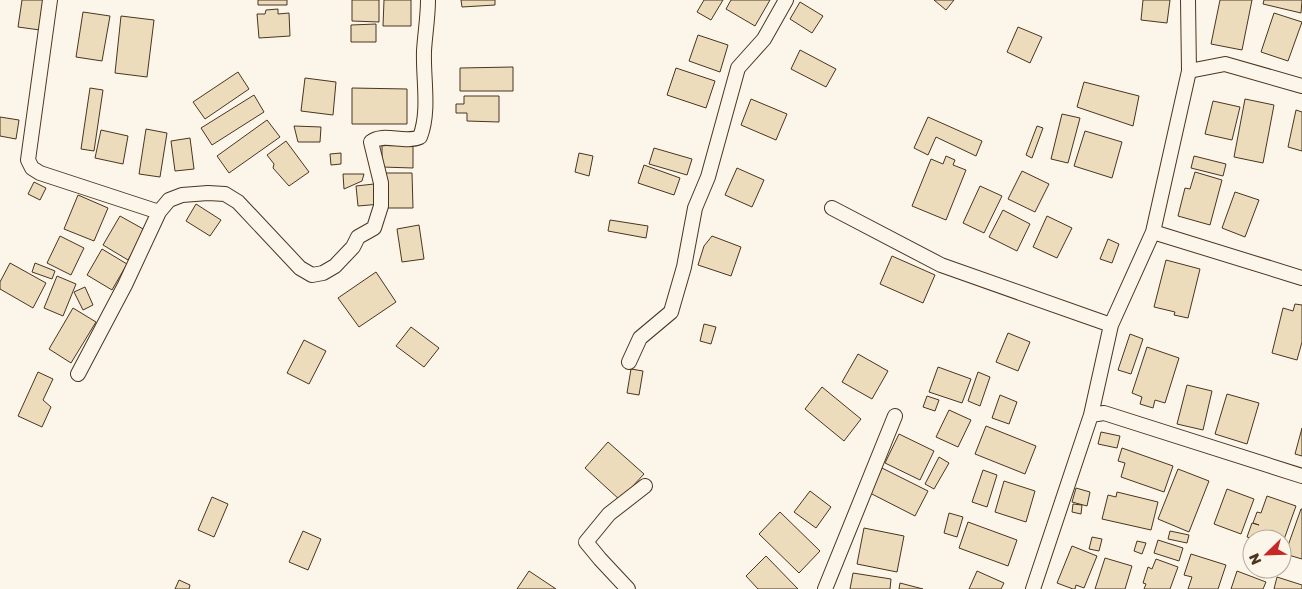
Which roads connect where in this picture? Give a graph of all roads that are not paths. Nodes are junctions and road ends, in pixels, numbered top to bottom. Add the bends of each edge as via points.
1 (50, 0) edge
2 (428, 0) edge
3 (786, 0) edge
4 (1188, 0) edge
5 (1189, 71) junction
6 (1302, 86) edge
7 (832, 208) dead end
8 (159, 212) junction
9 (1153, 232) junction
10 (1302, 278) edge
11 (1111, 325) junction
12 (629, 362) dead end
13 (78, 374) dead end
14 (1091, 415) junction
15 (895, 416) dead end
16 (1302, 476) edge
17 (645, 486) dead end
18 (628, 589) edge
19 (825, 589) edge
20 (1033, 589) edge

1 - 8 street via 28,160 32,168
2 - 8 street via 423,130 415,140 374,139 371,142 381,183 381,206 374,228 358,237 335,266 312,275 300,268 238,202 225,194 182,196 169,200
3 - 12 street via 764,39 738,68 708,177 695,208 684,267 671,312 640,338
4 - 5 street
5 - 6 street via 1225,64
5 - 9 street
7 - 11 street via 941,265
8 - 13 street
9 - 10 street
9 - 11 street
11 - 14 street
14 - 16 street via 1104,413
14 - 20 street
15 - 19 street
17 - 18 street via 609,514 586,542

